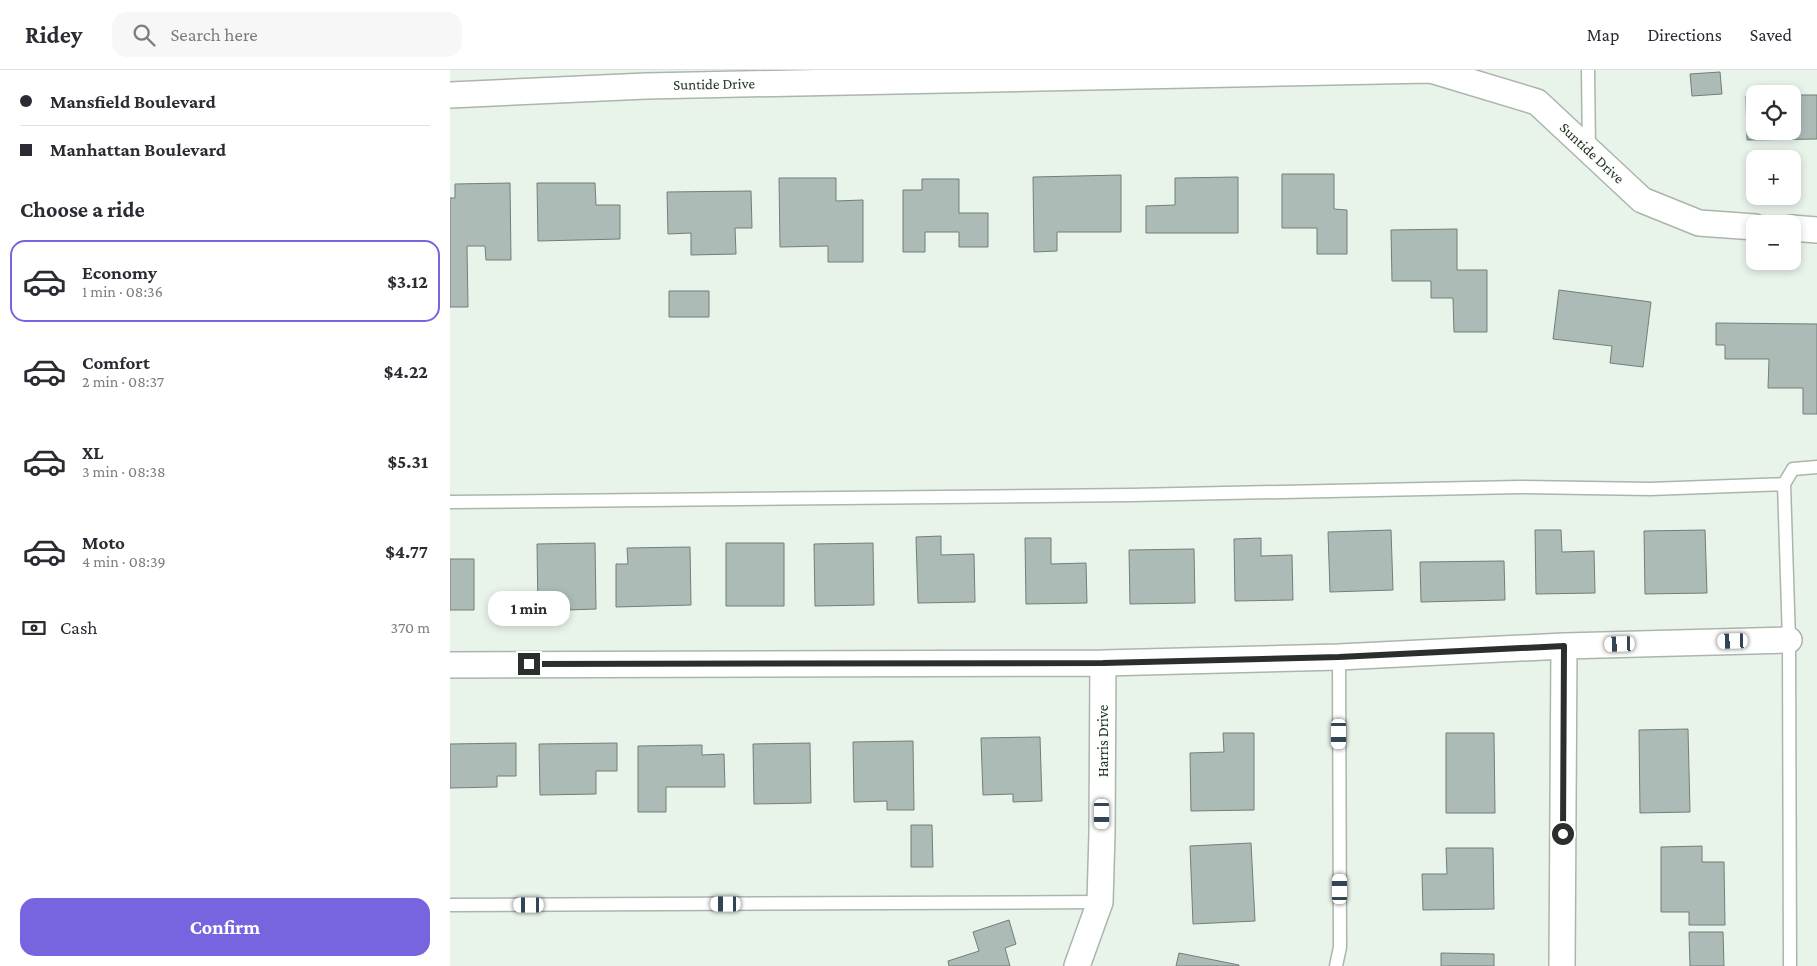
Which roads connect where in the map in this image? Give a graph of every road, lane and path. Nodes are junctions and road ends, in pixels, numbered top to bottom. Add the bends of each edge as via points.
1 (1430, 70) edge
2 (1588, 70) edge
3 (646, 78) edge
4 (450, 95) edge
5 (1589, 150) junction
6 (1746, 226) edge
7 (1801, 229) edge
8 (1817, 230) edge
9 (1817, 467) edge
10 (1784, 484) junction
11 (450, 502) edge
12 (1790, 640) junction
13 (1564, 646) junction
14 (1339, 657) junction
15 (1103, 663) junction
16 (450, 665) edge
17 (1100, 902) junction
18 (450, 905) edge
19 (1077, 966) edge
20 (1336, 966) edge
21 (1562, 966) edge
22 (1790, 966) edge

1 - 3 street, Suntide Drive
1 - 5 street, Suntide Drive via 1537,102
2 - 5 lane
3 - 4 street, Suntide Drive
5 - 6 street, Suntide Drive via 1642,200 1699,223
7 - 8 street
9 - 10 lane via 1793,469
10 - 11 lane via 1650,489 1519,487 1142,495
10 - 12 lane
12 - 13 street
12 - 22 lane
13 - 14 street
13 - 21 street
14 - 15 street
14 - 20 lane via 1340,947
15 - 16 street
15 - 17 street, Harris Drive
17 - 18 lane
17 - 19 street, Harris Drive

